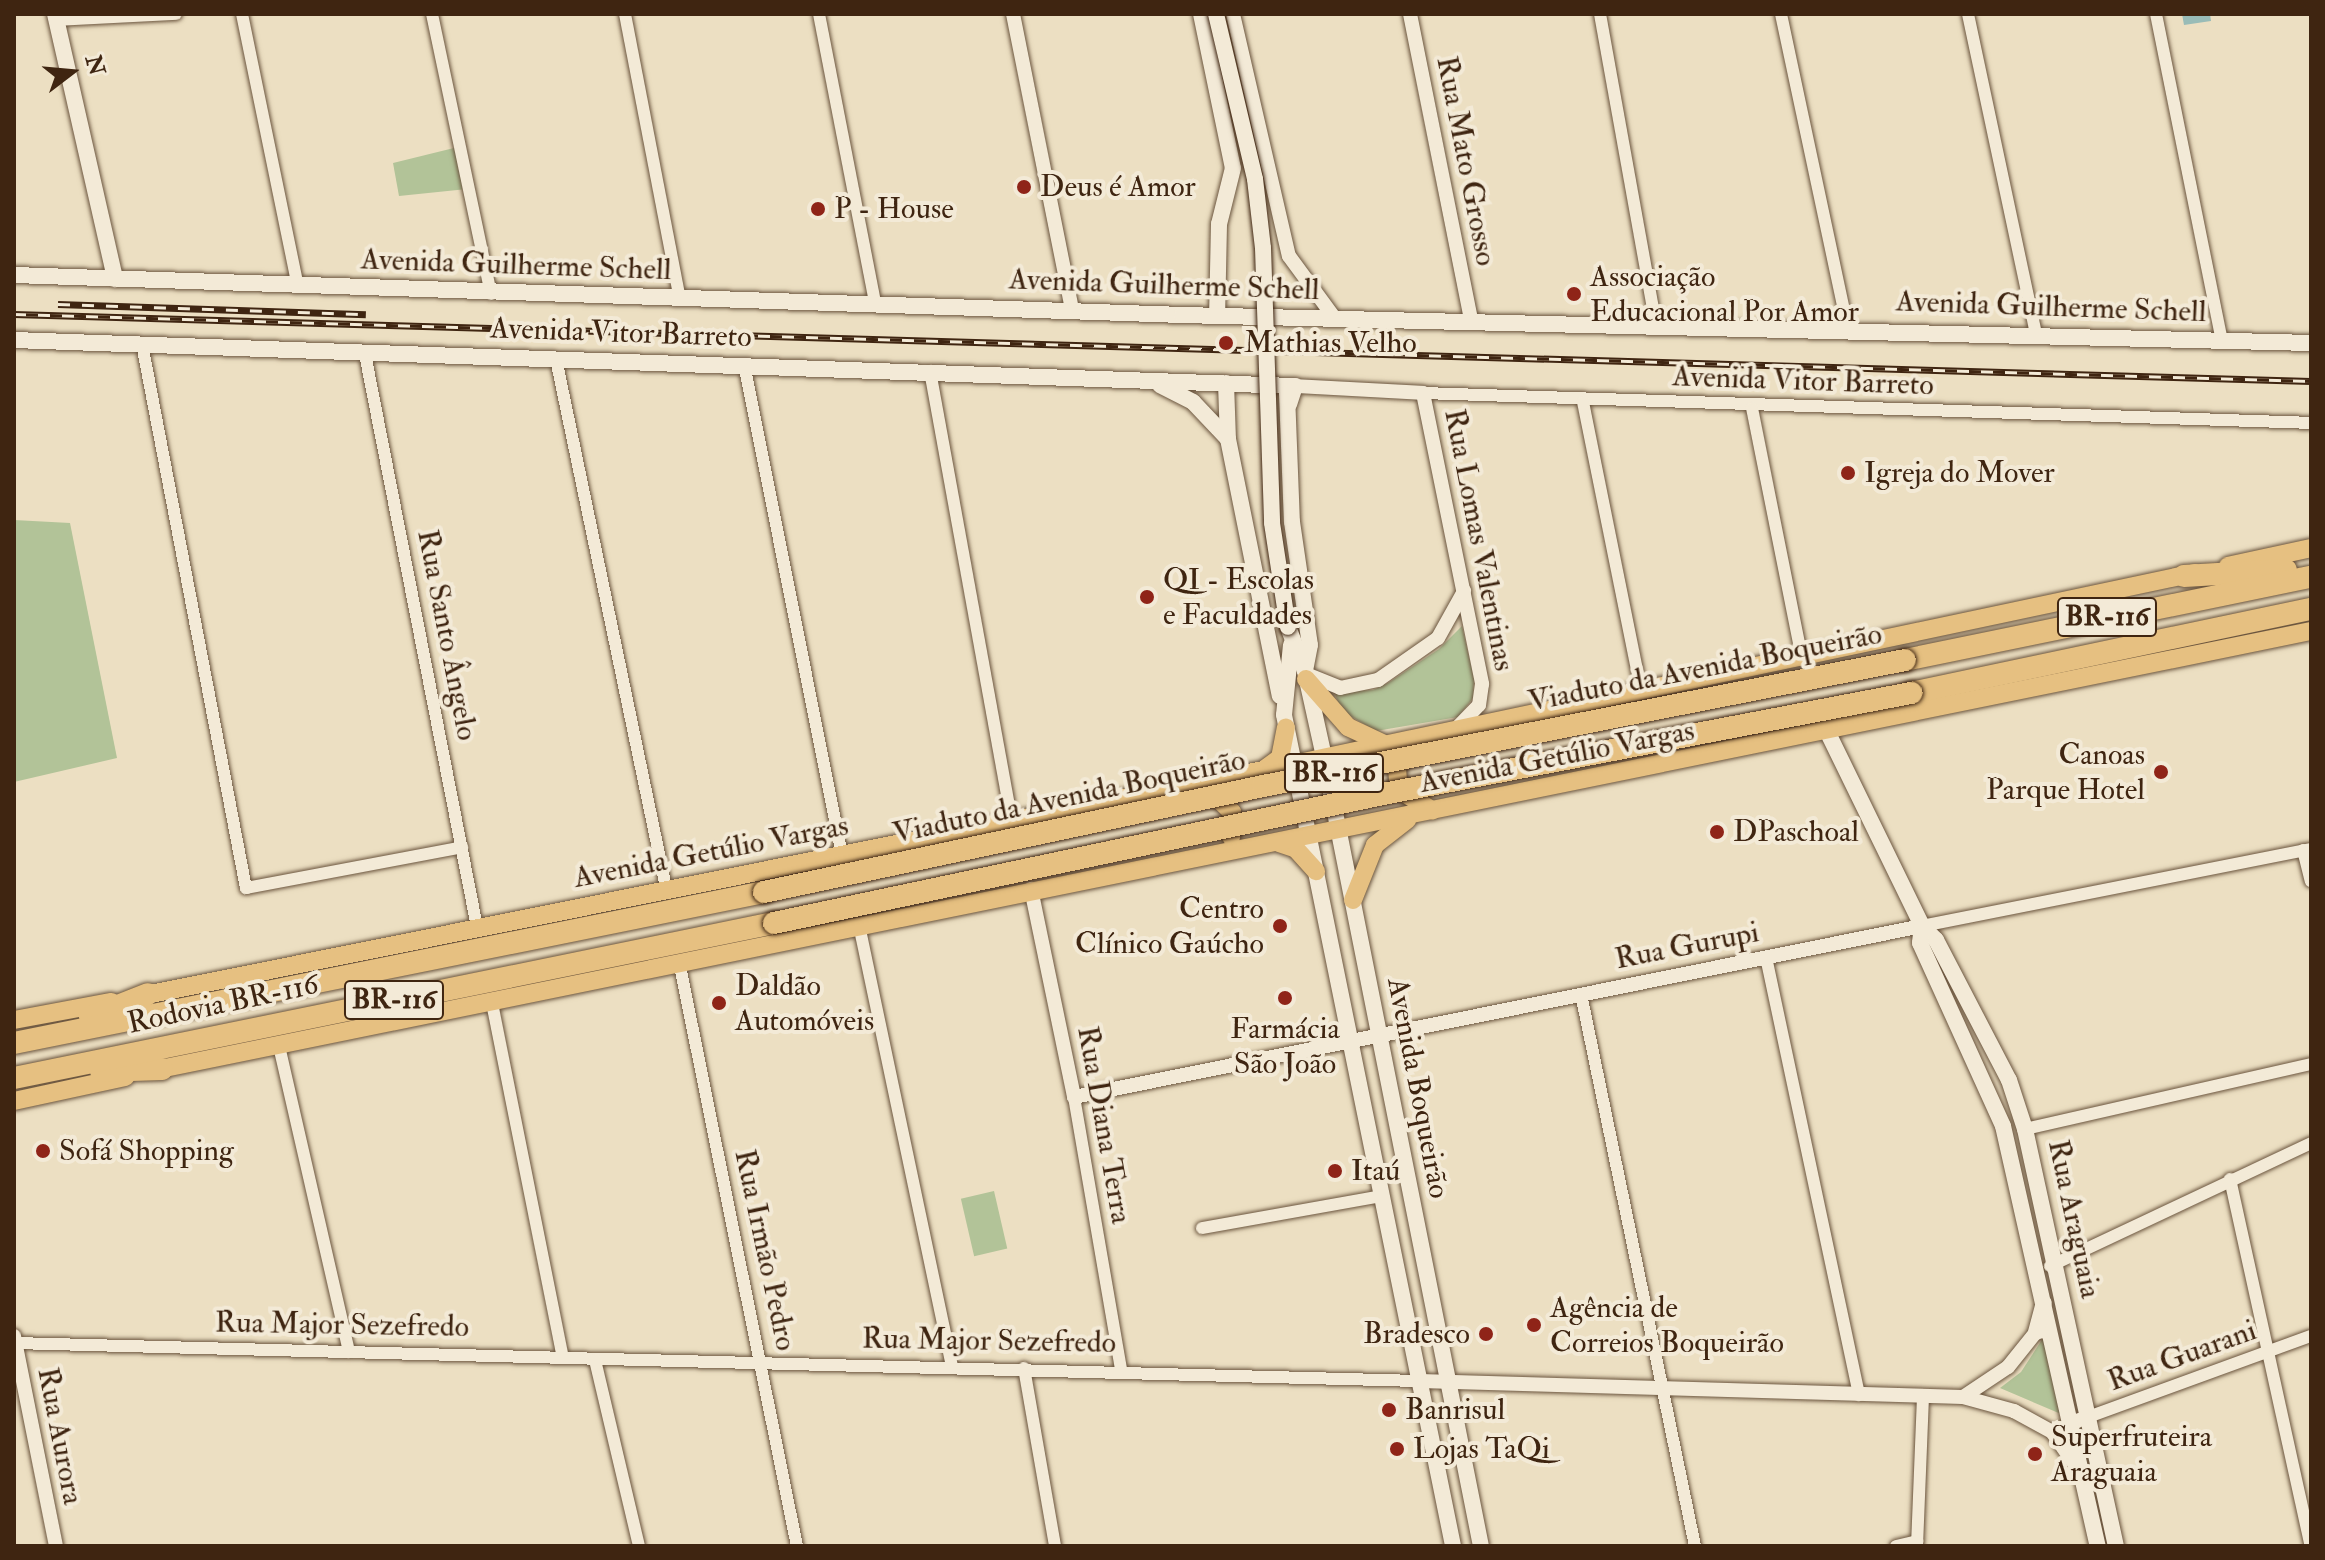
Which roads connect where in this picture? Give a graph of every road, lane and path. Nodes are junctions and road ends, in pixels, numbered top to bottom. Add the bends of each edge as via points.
1 (176, 14) edge
2 (242, 14) edge
3 (432, 14) edge
4 (625, 14) edge
5 (819, 14) edge
6 (1013, 14) edge
7 (1201, 14) edge
8 (1216, 14) edge
9 (1233, 14) edge
10 (1410, 14) edge
11 (1600, 14) edge
12 (1781, 14) edge
13 (1968, 14) edge
14 (2156, 14) edge
15 (56, 17) edge
16 (14, 275) edge
17 (115, 279) junction
18 (298, 286) junction
19 (491, 294) junction
20 (680, 299) junction
21 (875, 301) junction
22 (1072, 310) junction
23 (1217, 316) junction
24 (1471, 319) junction
25 (1336, 320) junction
26 (1656, 325) junction
27 (1848, 329) junction
28 (2036, 335) junction
29 (14, 340) edge
30 (2222, 341) junction
31 (2311, 343) edge
32 (142, 344) junction
33 (365, 354) junction
34 (556, 359) junction
35 (744, 364) junction
36 (930, 371) junction
37 (1147, 381) junction
38 (1226, 383) junction
39 (1290, 386) junction
40 (1423, 393) junction
41 (1583, 402) junction
42 (1752, 408) junction
43 (2311, 423) edge
44 (1228, 439) junction
45 (2311, 548) edge
46 (2311, 569) edge
47 (2184, 576) junction
48 (2311, 577) edge
49 (1464, 591) junction
50 (2311, 609) edge
51 (2311, 631) edge
52 (1290, 635) junction
53 (1802, 658) junction
54 (1306, 675) junction
55 (1641, 689) junction
56 (1285, 721) junction
57 (1451, 730) junction
58 (1827, 731) junction
59 (1419, 738) junction
60 (1390, 744) junction
61 (1324, 757) junction
62 (1294, 764) junction
63 (1261, 771) junction
64 (1197, 783) junction
65 (1432, 810) junction
66 (1011, 818) junction
67 (1339, 829) junction
68 (1309, 836) junction
69 (1277, 842) junction
70 (462, 847) junction
71 (2307, 850) edge
72 (842, 855) junction
73 (1212, 855) junction
74 (1316, 871) junction
75 (2311, 881) edge
76 (1031, 889) junction
77 (667, 892) junction
78 (764, 892) joint
79 (1353, 900) junction
80 (774, 923) joint
81 (859, 925) junction
82 (1922, 926) junction
83 (477, 927) junction
84 (1766, 957) junction
85 (680, 966) junction
86 (148, 994) junction
87 (1581, 994) junction
88 (492, 1003) junction
89 (14, 1020) edge
90 (1378, 1034) junction
91 (1350, 1039) junction
92 (22, 1041) edge
93 (279, 1046) junction
94 (2311, 1064) edge
95 (162, 1069) junction
96 (40, 1072) junction
97 (14, 1078) edge
98 (1074, 1097) junction
99 (14, 1101) edge
100 (2025, 1129) junction
101 (2311, 1143) edge
102 (2230, 1179) junction
103 (1382, 1196) junction
104 (1202, 1228) dead end
105 (2048, 1267) junction
106 (2052, 1329) junction
107 (2311, 1336) edge
108 (14, 1340) edge
109 (349, 1352) junction
110 (2266, 1354) junction
111 (563, 1357) junction
112 (595, 1360) junction
113 (762, 1362) junction
114 (952, 1366) junction
115 (1024, 1368) junction
116 (1121, 1370) junction
117 (1420, 1381) junction
118 (1448, 1383) junction
119 (1664, 1390) junction
120 (1859, 1395) junction
121 (1923, 1396) junction
122 (1963, 1397) junction
123 (2088, 1417) junction
124 (2070, 1424) junction
125 (2054, 1433) junction
126 (2081, 1472) junction
127 (1917, 1544) edge
128 (56, 1546) edge
129 (639, 1546) edge
130 (797, 1546) edge
131 (1055, 1546) edge
132 (1453, 1546) edge
133 (1481, 1546) edge
134 (1695, 1546) edge
135 (1896, 1546) edge
136 (2098, 1546) edge
137 (2116, 1546) edge
138 (2311, 1546) edge

1 - 15 street
2 - 18 street
3 - 19 street
4 - 20 street
5 - 21 street
6 - 22 street
7 - 23 main road via 1233,168 1218,231
8 - 52 main road, Avenida Boqueirão, bridge via 1255,179 1263,248 1272,523
9 - 25 street via 1289,256
10 - 24 street, Rua Mato Grosso
11 - 26 street
12 - 27 street
13 - 28 street
14 - 30 street
15 - 17 main road
16 - 17 main road, Avenida Guilherme Schell
17 - 18 main road, Avenida Guilherme Schell
18 - 19 main road, Avenida Guilherme Schell
19 - 20 main road, Avenida Guilherme Schell
20 - 21 main road, Avenida Guilherme Schell
21 - 22 main road, Avenida Guilherme Schell
22 - 23 main road, Avenida Guilherme Schell
23 - 25 main road, Avenida Guilherme Schell
24 - 25 main road, Avenida Guilherme Schell
24 - 26 main road, Avenida Guilherme Schell
26 - 27 main road, Avenida Guilherme Schell
27 - 28 main road, Avenida Guilherme Schell
28 - 30 main road, Avenida Guilherme Schell
29 - 32 main road, Avenida Vitor Barreto
30 - 31 main road, Avenida Guilherme Schell
32 - 33 main road, Avenida Vitor Barreto
32 - 70 street via 246,888
33 - 34 main road, Avenida Vitor Barreto
33 - 70 street, Rua Santo Ângelo
34 - 35 main road, Avenida Vitor Barreto
34 - 77 street
35 - 36 main road, Avenida Vitor Barreto
35 - 72 street
36 - 37 main road, Avenida Vitor Barreto
36 - 66 street
37 - 38 main road, Avenida Vitor Barreto
37 - 44 main road via 1193,402
38 - 39 main road, Avenida Vitor Barreto
38 - 44 main road
39 - 40 street, Avenida Vitor Barreto
39 - 54 main road via 1292,522 1310,645
40 - 41 street, Avenida Vitor Barreto
40 - 49 street, Rua Lomas Valentinas
41 - 42 street, Avenida Vitor Barreto
41 - 55 street
42 - 43 street, Avenida Vitor Barreto
42 - 53 street
44 - 56 main road
45 - 47 main road, Avenida Getúlio Vargas
46 - 47 highway, BR-116
47 - 53 main road, Avenida Getúlio Vargas
48 - 78 highway, Viaduto da Avenida Boqueirão / BR-116, bridge via 1263,786
49 - 54 street via 1438,638 1378,680 1340,688
49 - 57 street, Rua Lomas Valentinas via 1482,698 1471,718
50 - 80 highway, Viaduto da Avenida Boqueirão / BR-116, bridge via 1911,693 1368,797
51 - 58 main road, Avenida Getúlio Vargas
52 - 54 main road, Avenida Boqueirão
52 - 56 main road, Avenida Boqueirão
53 - 55 main road, Avenida Getúlio Vargas
54 - 60 main road via 1348,727
54 - 61 main road, Avenida Boqueirão
55 - 57 main road, Avenida Getúlio Vargas
56 - 62 main road, Avenida Boqueirão
56 - 63 main road via 1280,758
57 - 59 main road, Avenida Getúlio Vargas
58 - 65 main road, Avenida Getúlio Vargas
58 - 82 main road, Rua Araguaia
59 - 60 main road, Avenida Getúlio Vargas
59 - 65 main road via 1399,760 1396,773 1406,794
60 - 61 main road, Avenida Getúlio Vargas
61 - 62 main road, Avenida Getúlio Vargas
61 - 67 main road, Avenida Boqueirão
62 - 63 main road, Avenida Getúlio Vargas
62 - 68 main road, Avenida Boqueirão
63 - 64 main road, Avenida Getúlio Vargas
64 - 66 main road, Avenida Getúlio Vargas
64 - 73 main road via 1225,801 1234,819 1230,837
65 - 67 main road, Avenida Getúlio Vargas
65 - 79 main road via 1381,838 1364,864
66 - 72 main road, Avenida Getúlio Vargas
67 - 68 main road, Avenida Getúlio Vargas
67 - 79 main road, Avenida Boqueirão
68 - 69 main road, Avenida Getúlio Vargas
68 - 74 main road, Avenida Boqueirão
69 - 73 main road, Avenida Getúlio Vargas
69 - 74 main road via 1296,849
70 - 83 street, Rua Santo Ângelo
71 - 75 street
71 - 82 street, Rua Gurupi
72 - 77 main road, Avenida Getúlio Vargas
73 - 76 main road, Avenida Getúlio Vargas
74 - 91 main road, Avenida Boqueirão
76 - 81 main road, Avenida Getúlio Vargas
76 - 98 street, Rua Diana Terra
77 - 83 main road, Avenida Getúlio Vargas
78 - 92 highway, Rodovia BR-116 / BR-116
79 - 90 main road, Avenida Boqueirão
80 - 96 highway, Rodovia BR-116 / BR-116
81 - 85 main road, Avenida Getúlio Vargas
81 - 114 street
82 - 84 street, Rua Gurupi
82 - 100 main road, Rua Araguaia via 1936,940 2009,1080
82 - 105 main road, Rua Araguaia via 1920,943 2003,1126
83 - 86 main road, Avenida Getúlio Vargas
84 - 87 street, Rua Gurupi
84 - 120 street
85 - 88 main road, Avenida Getúlio Vargas
85 - 113 street, Rua Irmão Pedro
86 - 89 main road, Avenida Getúlio Vargas
86 - 92 highway, BR-116
87 - 90 street, Rua Gurupi
87 - 119 street
88 - 93 main road, Avenida Getúlio Vargas
88 - 111 street
90 - 91 street, Rua Gurupi
90 - 118 main road, Avenida Boqueirão
91 - 98 street, Rua Gurupi
91 - 103 main road, Avenida Boqueirão
93 - 95 main road, Avenida Getúlio Vargas
93 - 109 street
94 - 100 street
95 - 96 highway, BR-116
95 - 99 main road, Avenida Getúlio Vargas
96 - 97 highway, Rodovia BR-116 / BR-116
98 - 116 street, Rua Diana Terra
100 - 105 main road, Rua Araguaia
101 - 102 street
102 - 105 street
102 - 110 street
103 - 104 street
103 - 117 main road, Avenida Boqueirão
105 - 106 main road, Rua Araguaia
105 - 106 main road, Rua Araguaia via 2045,1298
106 - 122 street
106 - 123 main road, Rua Araguaia
106 - 124 main road, Rua Araguaia
107 - 110 street, Rua Guarani
108 - 109 street, Rua Major Sezefredo
108 - 128 street, Rua Aurora
109 - 111 street, Rua Major Sezefredo
110 - 123 street, Rua Guarani
110 - 138 street
111 - 112 street, Rua Major Sezefredo
112 - 113 street, Rua Major Sezefredo
112 - 129 street
113 - 114 street, Rua Major Sezefredo
113 - 130 street, Rua Irmão Pedro
114 - 115 street, Rua Major Sezefredo
115 - 116 street, Rua Major Sezefredo
115 - 131 street
116 - 117 street, Rua Major Sezefredo
117 - 118 street, Rua Major Sezefredo
117 - 132 main road, Avenida Boqueirão
118 - 119 street, Rua Major Sezefredo
118 - 133 main road, Avenida Boqueirão
119 - 120 street, Rua Major Sezefredo
119 - 134 street
120 - 121 street, Rua Major Sezefredo
121 - 122 street, Rua Major Sezefredo
121 - 127 street
122 - 125 street, Rua Major Sezefredo via 2014,1411
123 - 124 street, Rua Guarani
123 - 137 main road, Rua Araguaia
124 - 125 street
124 - 126 main road, Rua Araguaia
125 - 126 main road
126 - 136 main road, Rua Araguaia
127 - 135 street

